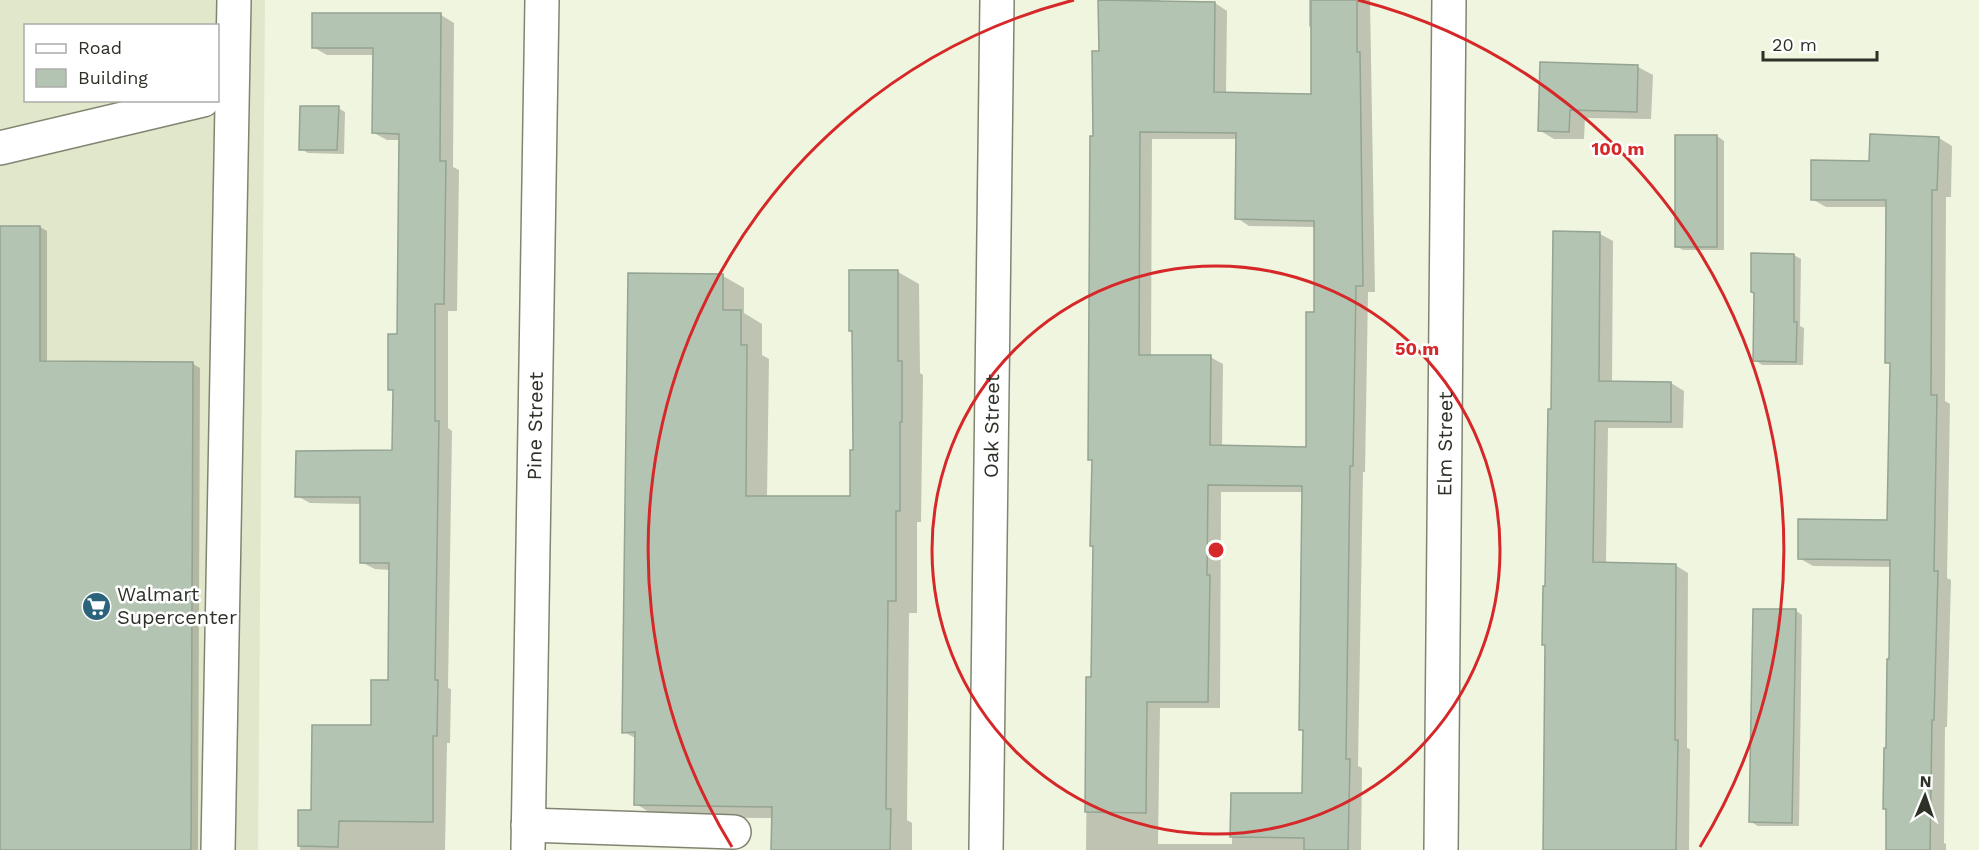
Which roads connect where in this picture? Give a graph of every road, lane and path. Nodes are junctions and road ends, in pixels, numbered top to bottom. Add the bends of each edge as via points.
1 (234, 0) edge
2 (542, 0) edge
3 (997, 0) edge
4 (1449, 0) edge
5 (219, 86) edge
6 (196, 102) edge
7 (217, 102) edge
8 (0, 148) edge
9 (734, 832) dead end
10 (528, 838) edge
11 (218, 850) edge
12 (986, 850) edge
13 (1441, 850) edge

1 - 5 street
2 - 10 street, Pine Street
3 - 12 street, Oak Street
4 - 13 street, Elm Street
6 - 8 street
7 - 11 street
9 - 10 street

